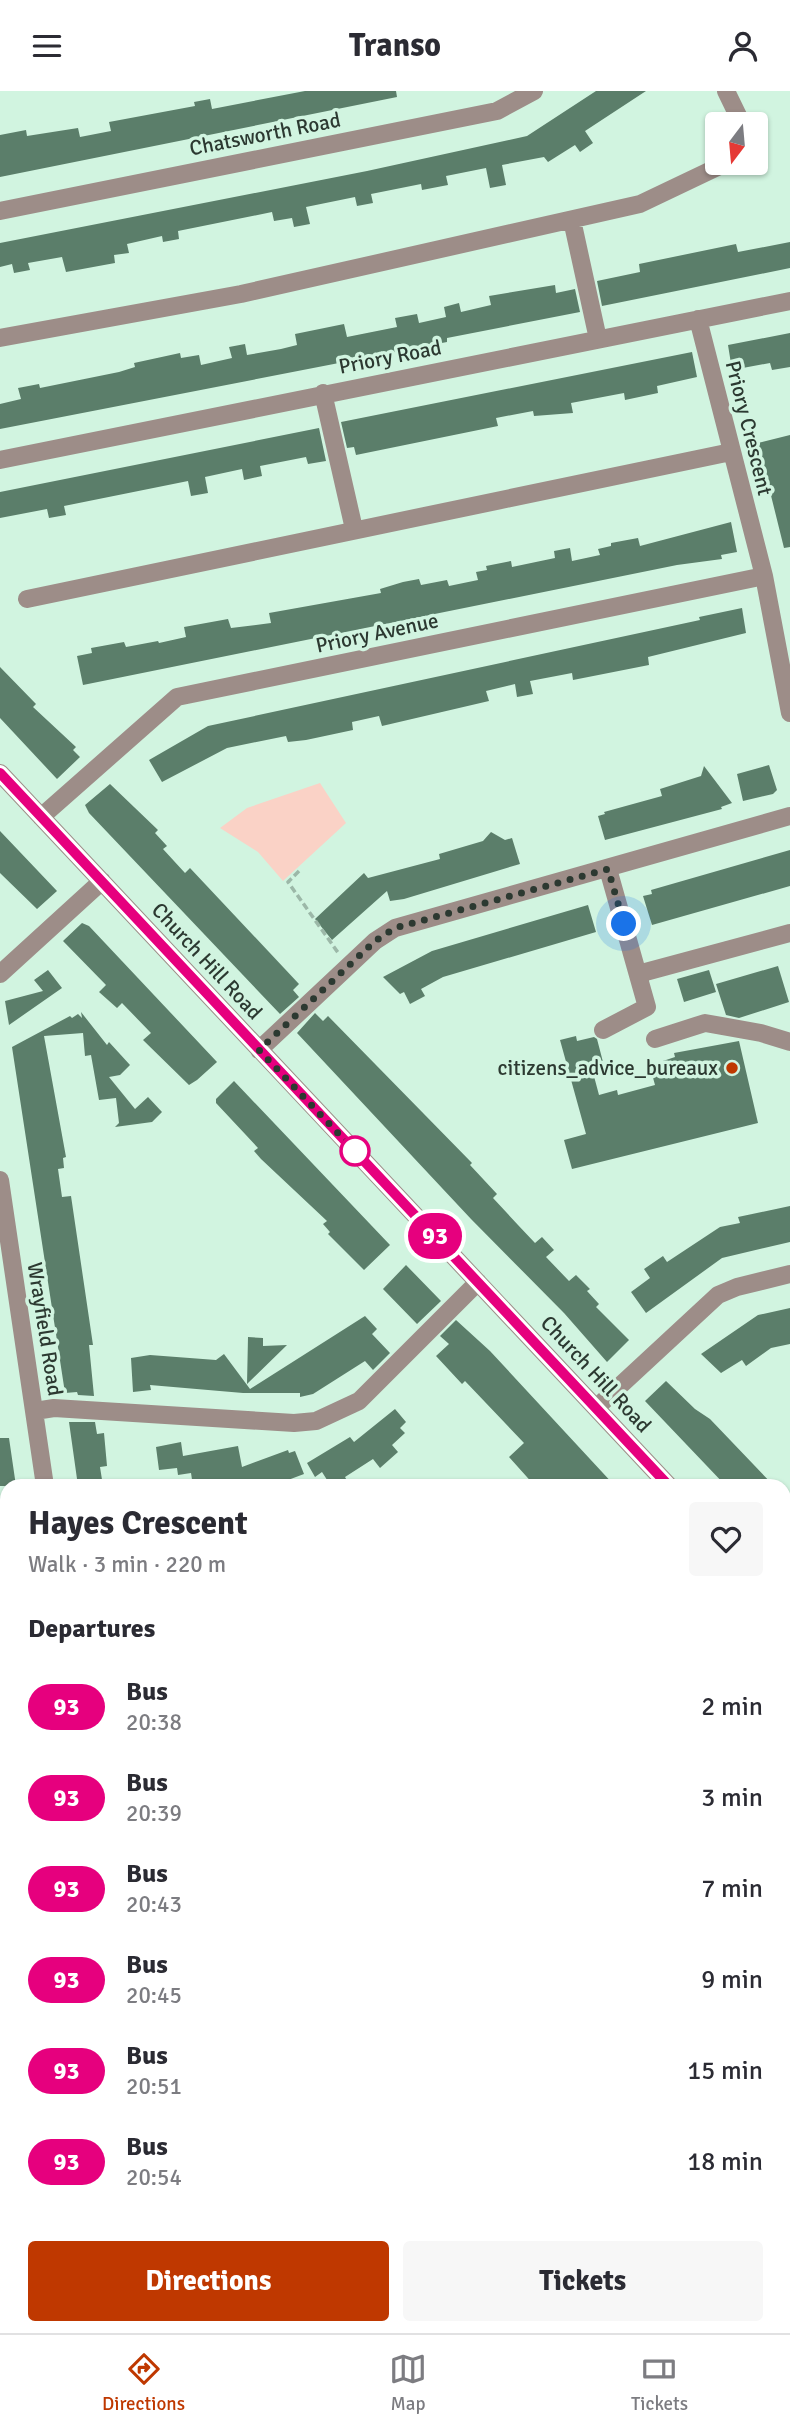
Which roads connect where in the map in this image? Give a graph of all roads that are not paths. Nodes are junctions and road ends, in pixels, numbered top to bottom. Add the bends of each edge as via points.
1 (534, 91) edge
2 (726, 91) edge
3 (516, 96) edge
4 (736, 112) edge
5 (705, 173) edge
6 (0, 211) edge
7 (572, 220) junction
8 (790, 301) edge
9 (698, 319) junction
10 (0, 338) edge
11 (598, 339) junction
12 (323, 393) junction
13 (731, 452) junction
14 (0, 460) edge
15 (354, 529) junction
16 (764, 576) junction
17 (27, 599) dead end
18 (785, 654) edge
19 (790, 713) edge
20 (0, 773) edge
21 (790, 816) edge
22 (41, 817) junction
23 (608, 869) junction
24 (102, 881) junction
25 (790, 933) edge
26 (0, 974) edge
27 (638, 974) junction
28 (603, 1030) dead end
29 (655, 1039) dead end
30 (790, 1042) edge
31 (259, 1050) junction
32 (0, 1180) edge
33 (790, 1274) edge
34 (478, 1282) junction
35 (596, 1408) junction
36 (35, 1411) junction
37 (45, 1479) edge
38 (662, 1479) edge

1 - 3 street, Chatsworth Road
2 - 4 street
3 - 6 street, Chatsworth Road via 497,111
5 - 7 street via 639,204
7 - 10 street via 241,294
7 - 11 street
8 - 9 street, Priory Road
9 - 11 street, Priory Road
9 - 13 street, Priory Crescent
11 - 12 street, Priory Road
12 - 14 street, Priory Road
12 - 15 street
13 - 15 street
13 - 16 street, Priory Crescent
15 - 17 street
16 - 18 street, Priory Crescent
16 - 22 street, Priory Avenue via 177,697
18 - 19 street, Priory Crescent
20 - 22 street, Church Hill Road
21 - 23 street
22 - 24 street, Church Hill Road
23 - 27 street
23 - 31 street via 395,928 375,941
24 - 26 street
24 - 31 street, Church Hill Road
25 - 27 street
27 - 28 street via 647,1007
29 - 30 street via 705,1023
31 - 34 street, Church Hill Road
32 - 36 street, Wrayfield Road
33 - 35 street via 718,1296
34 - 35 street, Church Hill Road
34 - 36 street via 359,1401 316,1421 54,1408
35 - 38 street, Church Hill Road
36 - 37 street, Wrayfield Road

